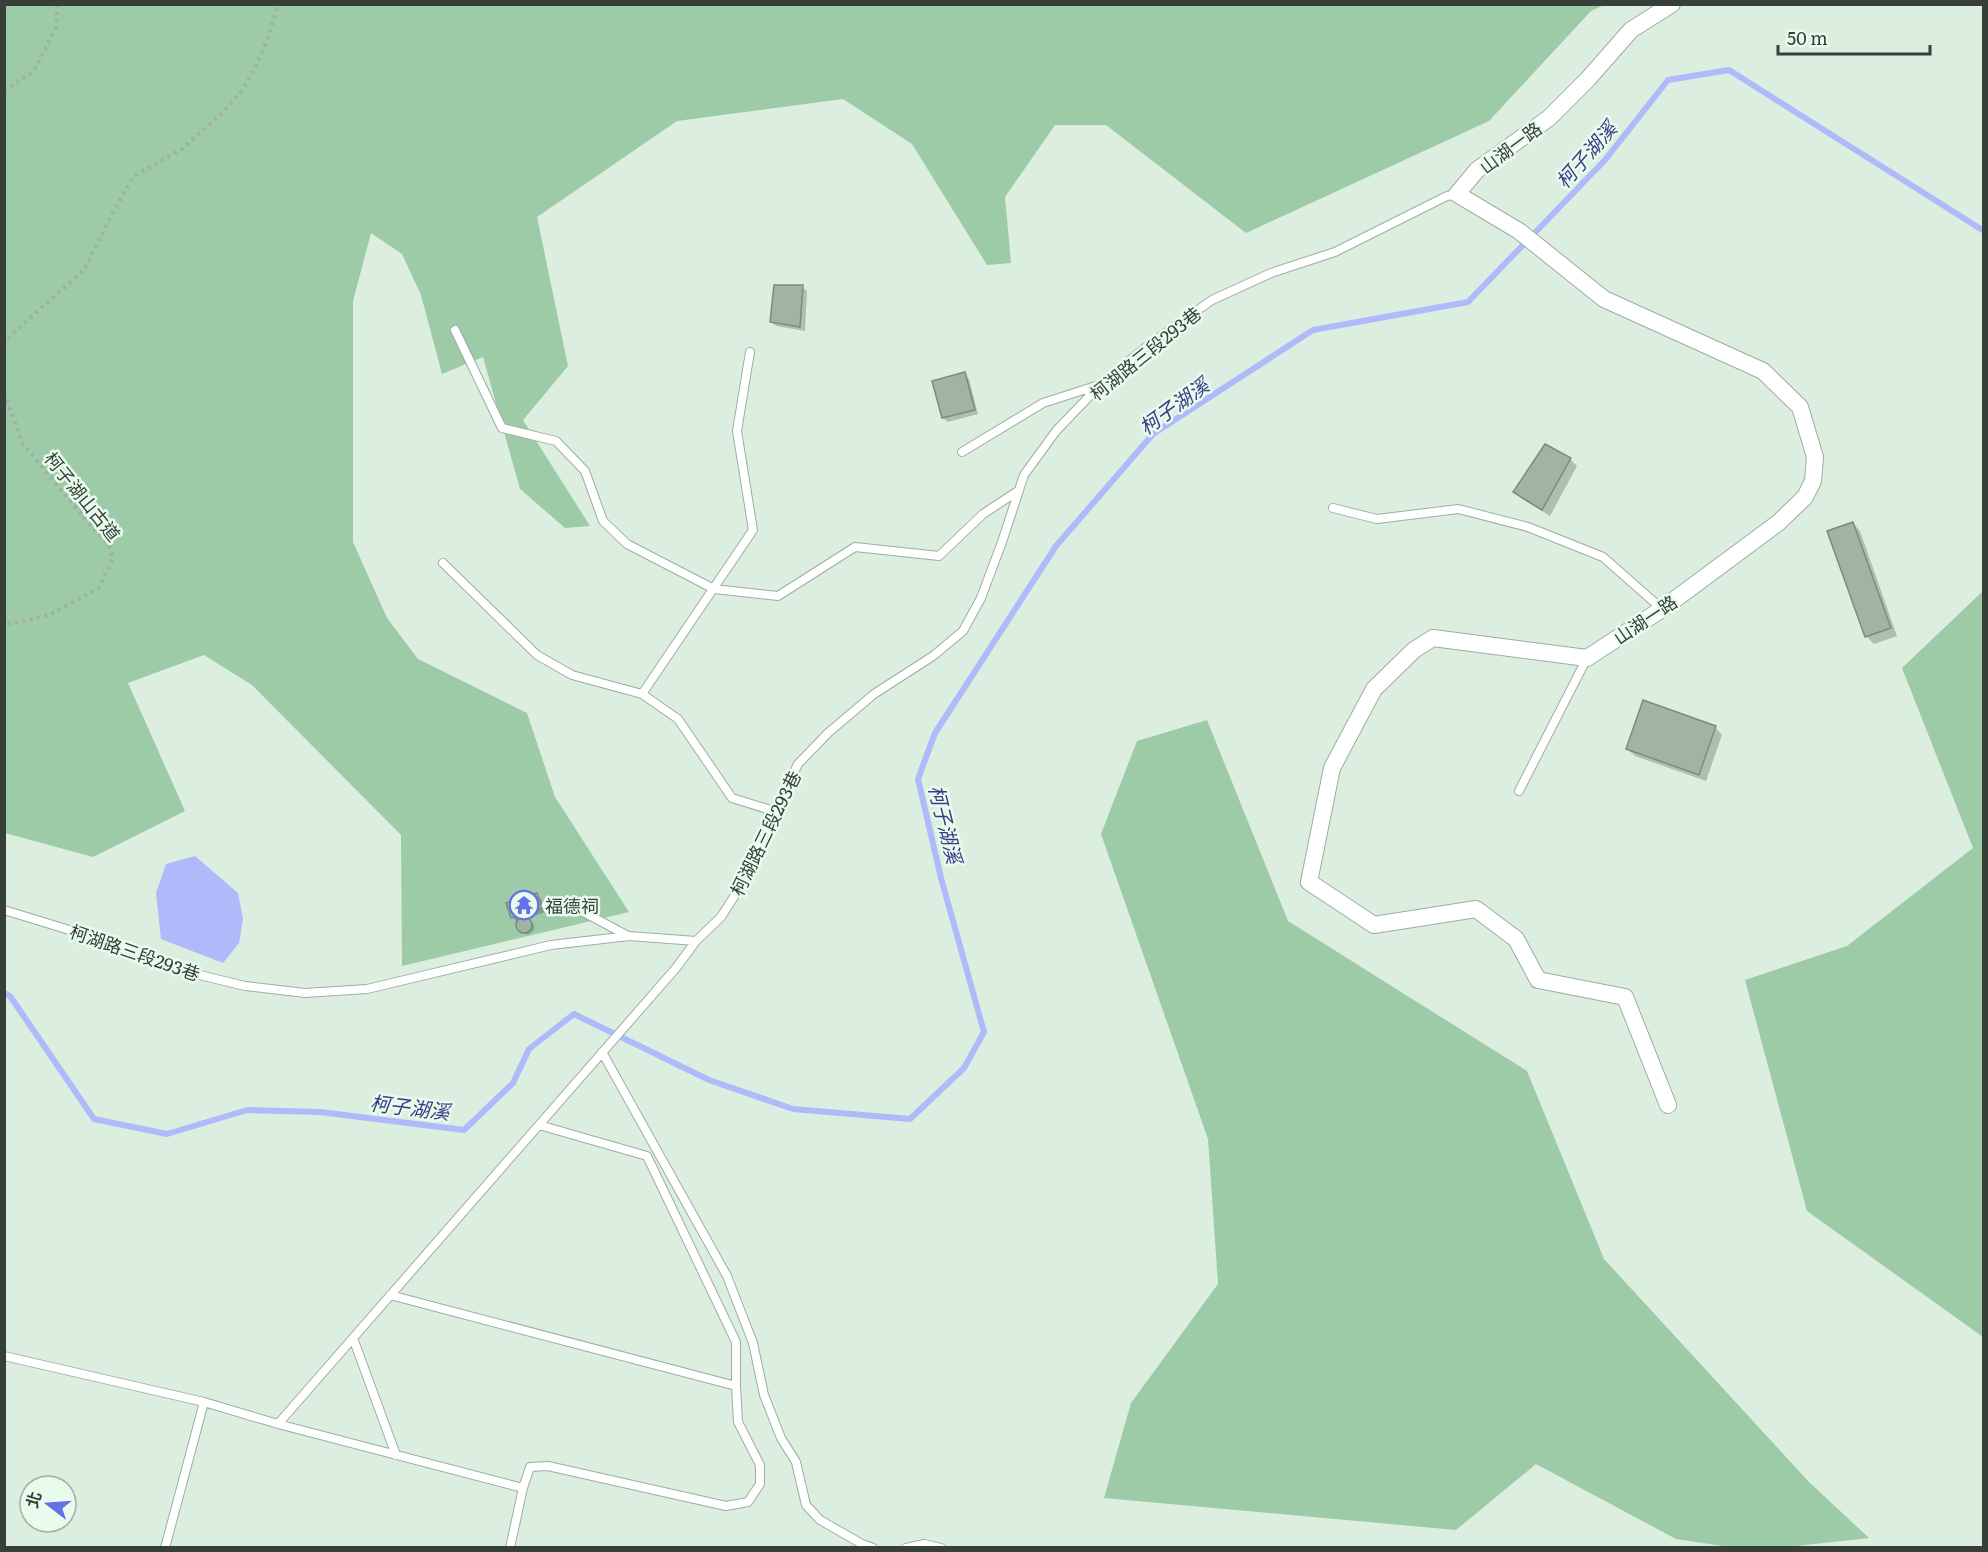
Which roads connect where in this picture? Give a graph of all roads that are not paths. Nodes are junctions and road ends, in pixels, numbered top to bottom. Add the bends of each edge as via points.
1 (1672, 4) edge
2 (1457, 194) junction
3 (455, 330) dead end
4 (750, 352) dead end
5 (1102, 384) junction
6 (962, 452) dead end
7 (1018, 490) junction
8 (1333, 508) dead end
9 (443, 563) dead end
10 (714, 589) junction
11 (1662, 609) junction
12 (1587, 658) junction
13 (642, 694) junction
14 (1519, 791) dead end
15 (774, 811) junction
16 (546, 905) dead end
17 (4, 910) edge
18 (628, 936) junction
19 (696, 941) junction
20 (602, 1052) junction
21 (1668, 1105) dead end
22 (539, 1125) junction
23 (390, 1295) junction
24 (353, 1338) junction
25 (4, 1356) edge
26 (736, 1386) junction
27 (204, 1402) junction
28 (278, 1424) junction
29 (396, 1455) junction
30 (523, 1488) junction
31 (165, 1548) edge
32 (510, 1548) edge
33 (873, 1548) edge
34 (906, 1548) edge
35 (941, 1548) edge

1 - 2 street, 山湖一路 via 1631,30 1549,118 1478,170
2 - 5 lane, 柯湖路三段293巷 via 1335,252 1271,273 1212,300
2 - 11 street, 山湖一路 via 1519,231 1604,299 1763,371 1800,406 1815,457 1813,481 1805,497 1778,523
3 - 10 lane via 502,428 556,441 585,471 603,521 627,544
4 - 10 lane via 737,431 753,530
5 - 6 lane via 1043,403
5 - 7 lane, 柯湖路三段293巷 via 1056,431 1024,475
7 - 10 lane via 983,514 939,556 855,547 778,596
7 - 15 lane, 柯湖路三段293巷 via 981,598 963,631 933,656 874,694 828,733 798,764
8 - 11 lane via 1377,519 1458,509 1527,527 1603,557
9 - 13 lane via 537,655 572,675
10 - 13 lane
11 - 12 street, 山湖一路
12 - 14 lane
12 - 21 street via 1433,638 1414,650 1374,688 1332,768 1309,882 1374,925 1476,909 1516,939 1538,980 1625,997
13 - 15 lane via 678,719 732,798
15 - 19 lane, 柯湖路三段293巷 via 737,892 721,917
16 - 18 lane via 576,908
17 - 18 lane, 柯湖路三段293巷 via 102,940 179,970 244,986 306,993 367,989 551,945
18 - 19 lane, 柯湖路三段293巷
19 - 20 lane
20 - 22 lane
20 - 33 lane via 727,1276 753,1343 764,1395 781,1438 796,1462 806,1505 820,1520
22 - 23 lane
22 - 26 lane via 647,1156 736,1342
23 - 24 lane
23 - 26 lane
24 - 28 lane
24 - 29 lane
25 - 27 lane
26 - 30 lane via 738,1422 760,1465 760,1484 748,1502 726,1506 548,1466 530,1467
27 - 28 lane
27 - 31 lane
28 - 29 lane
29 - 30 lane
30 - 32 lane
34 - 35 lane via 924,1544

